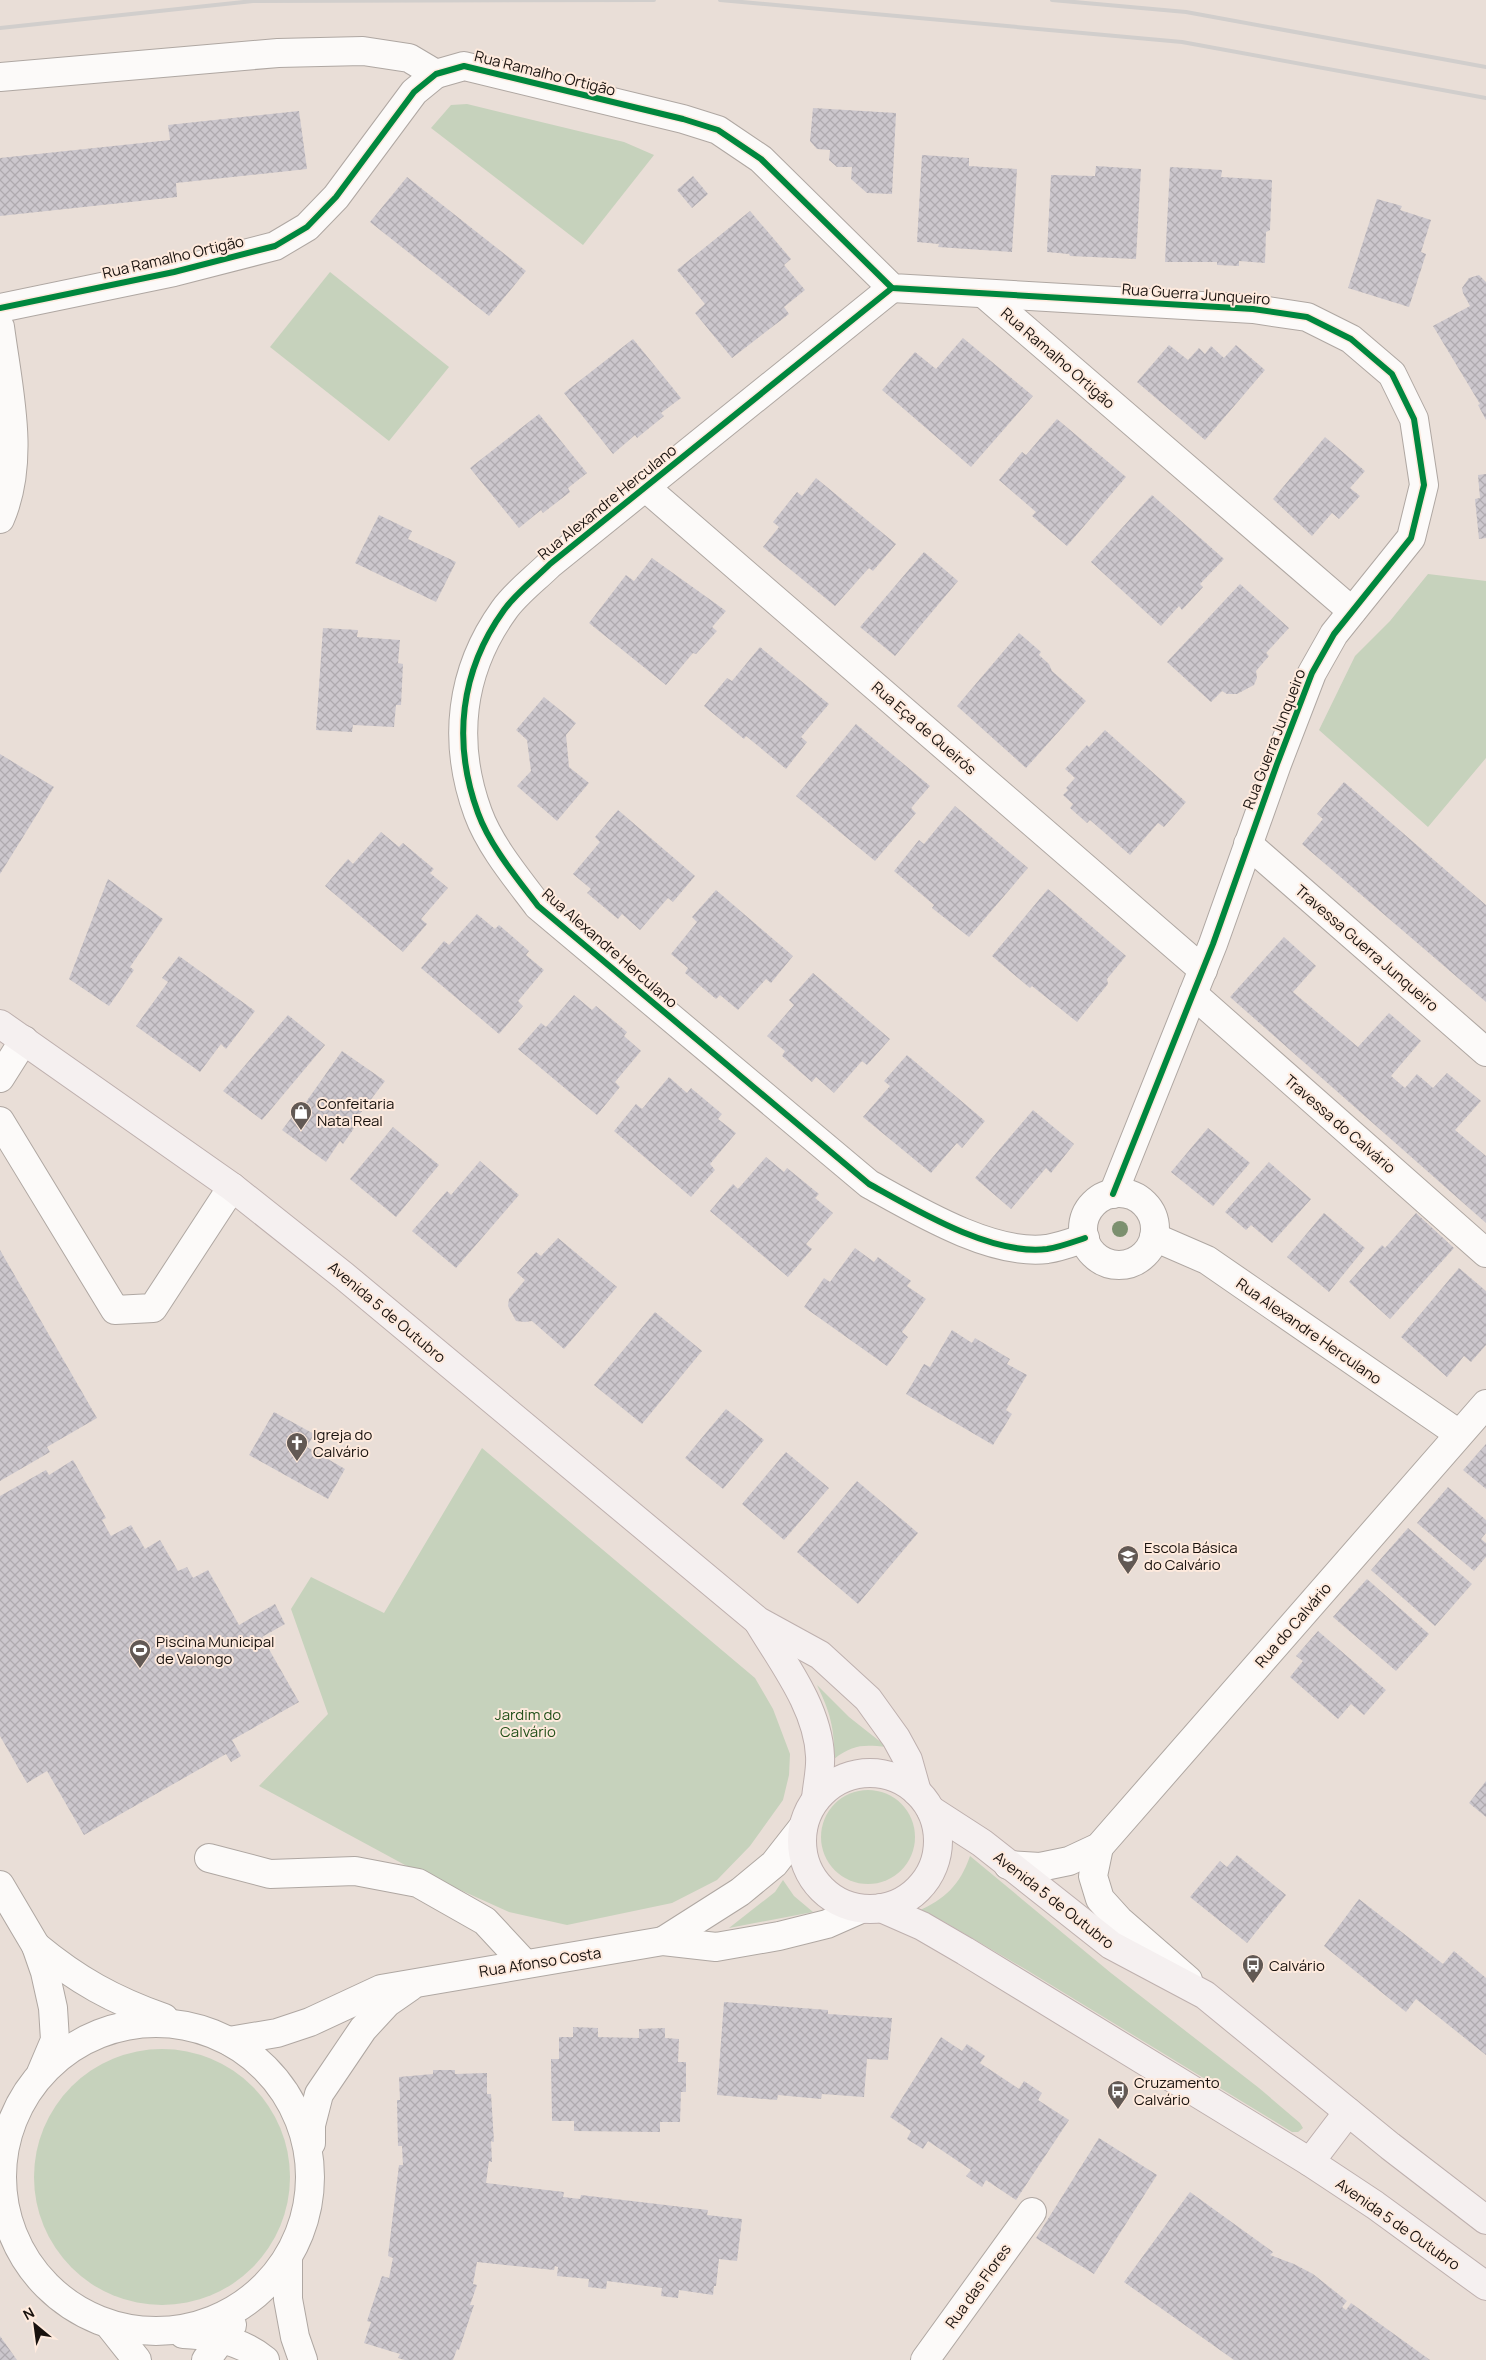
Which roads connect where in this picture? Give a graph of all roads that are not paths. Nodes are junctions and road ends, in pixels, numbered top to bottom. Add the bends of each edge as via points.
1 (436, 74) junction
2 (0, 77) edge
3 (892, 288) junction
4 (984, 294) junction
5 (0, 308) edge
6 (0, 327) edge
7 (645, 487) junction
8 (0, 517) edge
9 (1352, 611) junction
10 (1248, 844) junction
11 (1203, 970) junction
12 (1193, 994) junction
13 (0, 1024) edge
14 (24, 1040) junction
15 (1486, 1052) edge
16 (0, 1078) edge
17 (0, 1121) edge
18 (232, 1187) junction
19 (1113, 1194) junction
20 (1154, 1237) junction
21 (1085, 1238) junction
22 (1486, 1253) edge
23 (1486, 1404) edge
24 (1459, 1434) junction
25 (758, 1621) junction
26 (816, 1799) junction
27 (924, 1801) junction
28 (803, 1828) junction
29 (1099, 1847) junction
30 (209, 1858) dead end
31 (1008, 1865) junction
32 (0, 1885) edge
33 (871, 1908) junction
34 (663, 1941) junction
35 (36, 1946) junction
36 (525, 1964) junction
37 (418, 1982) junction
38 (1206, 1995) junction
39 (182, 2024) junction
40 (229, 2040) junction
41 (41, 2073) junction
42 (1348, 2112) junction
43 (7, 2123) edge
44 (310, 2162) junction
45 (1310, 2162) junction
46 (1032, 2212) dead end
47 (3, 2214) edge
48 (1486, 2220) edge
49 (288, 2258) junction
50 (1485, 2285) edge
51 (255, 2296) junction
52 (110, 2326) junction
53 (162, 2332) junction
54 (214, 2349) edge
55 (137, 2360) edge
56 (265, 2360) edge
57 (303, 2360) edge
58 (925, 2360) edge

1 - 2 street via 409,58 363,50 278,53
1 - 3 street, Rua Ramalho Ortigão via 464,66 718,130 761,158
1 - 5 street, Rua Ramalho Ortigão via 414,92 336,197 307,227 276,246 174,272
3 - 4 street
3 - 7 street, Rua Alexandre Herculano
4 - 9 street, Rua Ramalho Ortigão
4 - 9 street, Rua Guerra Junqueiro via 1253,309 1308,317 1351,338 1392,374 1414,420 1424,485 1411,538
6 - 8 street via 14,439 11,478
7 - 11 street, Rua Eça de Queirós
7 - 21 street, Rua Alexandre Herculano via 550,564 505,609 479,651 466,692 462,751 478,814 504,861 538,906 869,1184 928,1217 1002,1246 1047,1249
9 - 10 street, Rua Guerra Junqueiro via 1334,634 1312,673
10 - 11 street, Rua Guerra Junqueiro
10 - 15 street, Travessa Guerra Junqueiro
11 - 12 street, Rua Guerra Junqueiro
12 - 19 street, Rua Guerra Junqueiro
12 - 22 street, Travessa do Calvário
13 - 14 main road, Avenida 5 de Outubro
14 - 16 street
14 - 18 main road, Avenida 5 de Outubro
17 - 18 street via 115,1310 153,1308
18 - 25 main road, Avenida 5 de Outubro
19 - 20 street via 1136,1197 1145,1204 1152,1214
19 - 21 street via 1093,1206 1085,1221
20 - 21 street via 1150,1249 1141,1257 1119,1265 1098,1258
20 - 24 street, Rua Alexandre Herculano via 1207,1260
23 - 24 street, Rua do Calvário
24 - 29 street, Rua do Calvário
25 - 26 main road, Avenida 5 de Outubro via 813,1721 820,1756
25 - 27 main road, Avenida 5 de Outubro via 820,1655 868,1699 896,1738
26 - 27 main road via 833,1784 854,1775 876,1773 898,1779
26 - 28 main road
27 - 31 main road, Avenida 5 de Outubro
27 - 33 main road via 937,1831 937,1854 930,1875 916,1892 897,1904
28 - 33 main road via 804,1863 815,1883 832,1898 852,1908
28 - 34 street, Rua Afonso Costa via 774,1864 740,1892
29 - 31 street, Rua do Calvário via 1069,1861 1040,1867
29 - 38 street, Rua do Calvário via 1092,1876 1100,1899
30 - 36 street via 270,1874 355,1871 418,1883 486,1921
31 - 38 main road, Avenida 5 de Outubro via 1111,1945
32 - 35 street
33 - 34 street, Rua Afonso Costa via 827,1924 716,1947
33 - 45 main road, Avenida 5 de Outubro via 922,1926
34 - 36 street, Rua Afonso Costa
35 - 39 street via 89,1986 136,2009
35 - 41 street via 53,2008 55,2040
36 - 37 street, Rua Afonso Costa
37 - 40 street, Rua Afonso Costa via 381,1989 310,2022 277,2033
37 - 44 street, Rua Afonso Costa via 387,2003 363,2029 319,2094 311,2125
38 - 42 main road, Avenida 5 de Outubro
39 - 40 street
39 - 41 street via 132,2024 82,2041
40 - 44 street via 269,2071 293,2106
41 - 43 street
42 - 45 main road
42 - 48 main road, Avenida 5 de Outubro
43 - 47 street via 1,2167
44 - 49 street, Rua Afonso Costa via 307,2212
45 - 50 main road, Avenida 5 de Outubro
46 - 58 street, Rua das Flores
47 - 52 street via 28,2265 64,2302
49 - 51 street
49 - 57 street via 288,2299
51 - 53 street via 211,2322
51 - 54 street
52 - 53 street
52 - 55 street
53 - 54 street via 208,2335
54 - 56 street via 233,2342

